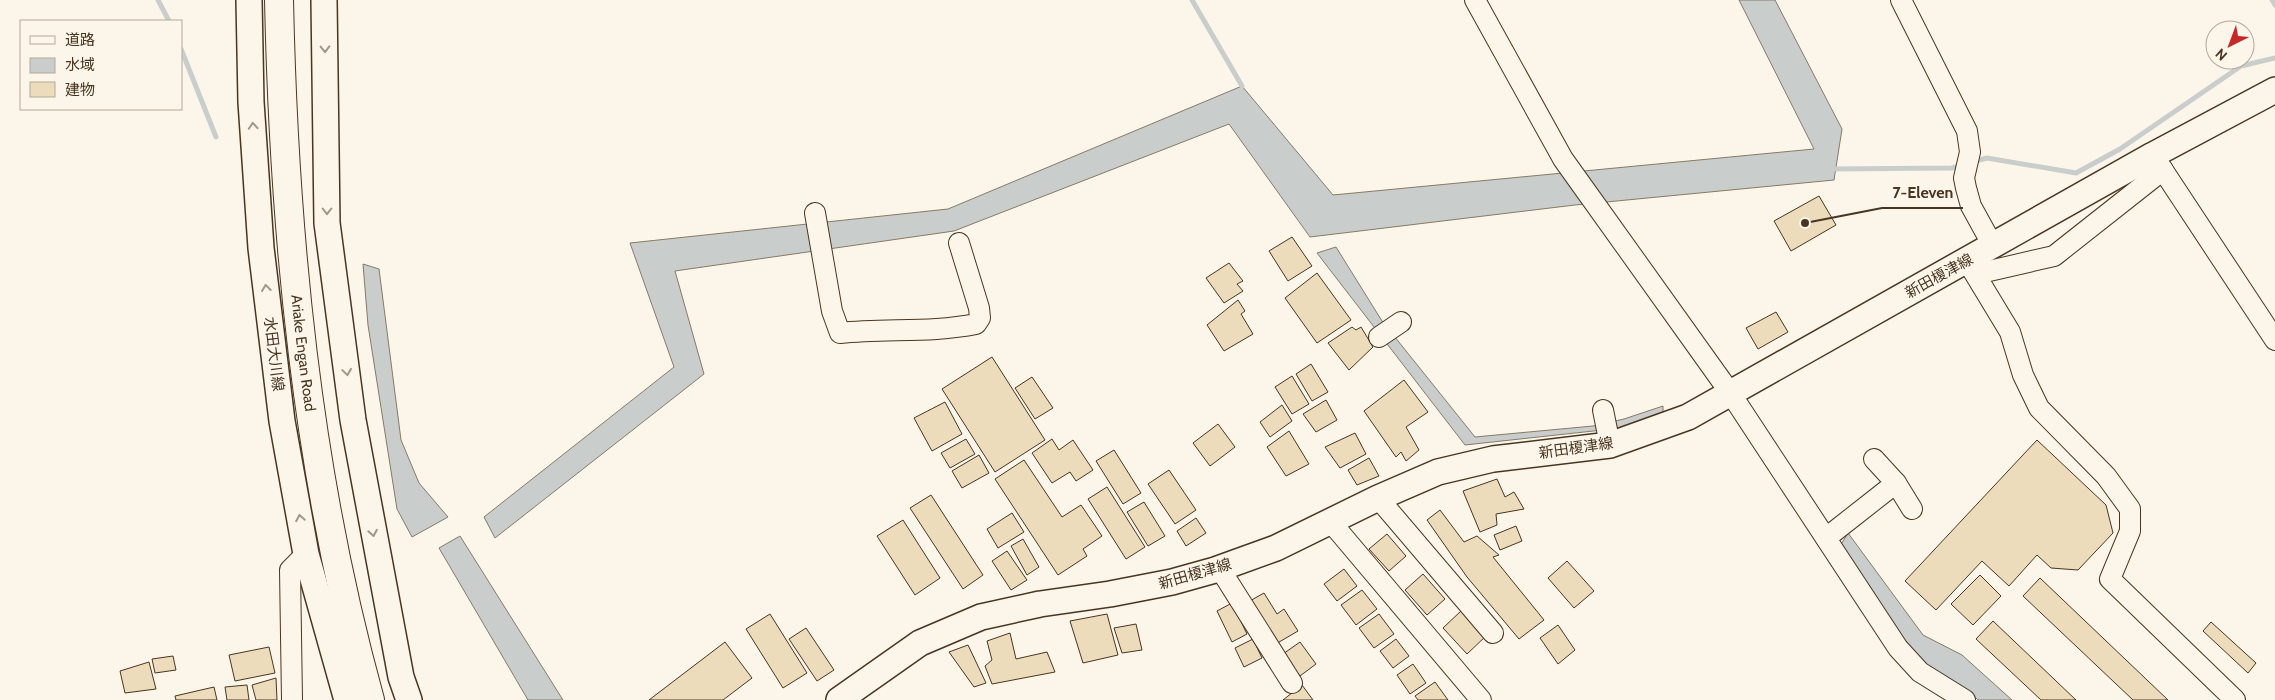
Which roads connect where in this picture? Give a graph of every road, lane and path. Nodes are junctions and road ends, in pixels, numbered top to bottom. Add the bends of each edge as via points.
1 (249, 0) edge
2 (268, 0) edge
3 (279, 0) edge
4 (324, 0) edge
5 (1476, 0) edge
6 (1901, 0) edge
7 (2275, 90) edge
8 (2158, 162) junction
9 (816, 218) dead end
10 (959, 242) dead end
11 (1993, 246) junction
12 (1972, 268) junction
13 (1401, 322) dead end
14 (1379, 337) dead end
15 (2275, 340) edge
16 (1732, 394) junction
17 (1603, 410) dead end
18 (1610, 446) junction
19 (1874, 459) dead end
20 (1896, 483) junction
21 (1378, 498) junction
22 (1912, 509) dead end
23 (1330, 521) junction
24 (1826, 538) junction
25 (306, 554) junction
26 (1220, 569) junction
27 (1493, 633) dead end
28 (1292, 683) dead end
29 (292, 700) edge
30 (347, 700) edge
31 (360, 700) edge
32 (370, 700) edge
33 (409, 700) edge
34 (839, 700) edge
35 (1481, 700) edge
36 (1965, 700) edge
37 (2235, 700) edge

25 -> 1 main road, 水田大川線 via 282,421 260,248 251,102
2 - 31 highway, Ariake Engan Road via 280,224 296,381 329,574
3 - 32 highway, Ariake Engan Road via 291,232 306,377 339,571
4 -> 33 main road via 327,223 353,420 401,677
5 - 16 street via 1570,169
6 - 11 street via 1967,131 1970,152 1964,178 1971,206
7 - 8 main road, 新田榎津線
8 - 11 main road, 新田榎津線
8 - 12 street via 2054,256
8 - 15 street
9 - 10 street via 832,311 840,333 976,324 980,318 979,308
11 - 12 main road, 新田榎津線
12 - 16 main road, 新田榎津線
12 - 37 street via 2010,332 2023,376 2039,408 2106,476 2130,509 2130,532 2110,579
13 - 14 street
16 - 18 main road, 新田榎津線 via 1688,418
16 - 24 street
17 - 18 street
18 - 21 main road, 新田榎津線 via 1484,461 1438,472
19 - 20 street
20 - 22 street
20 - 24 street
21 - 23 main road, 新田榎津線
21 - 27 street
23 - 26 main road, 新田榎津線 via 1276,548
23 - 35 street
24 - 36 street via 1898,648 1920,672
25 - 29 street via 290,570
25 - 30 main road, 水田大川線
26 - 28 street
26 - 34 main road, 新田榎津線 via 1172,582 981,617 920,643

